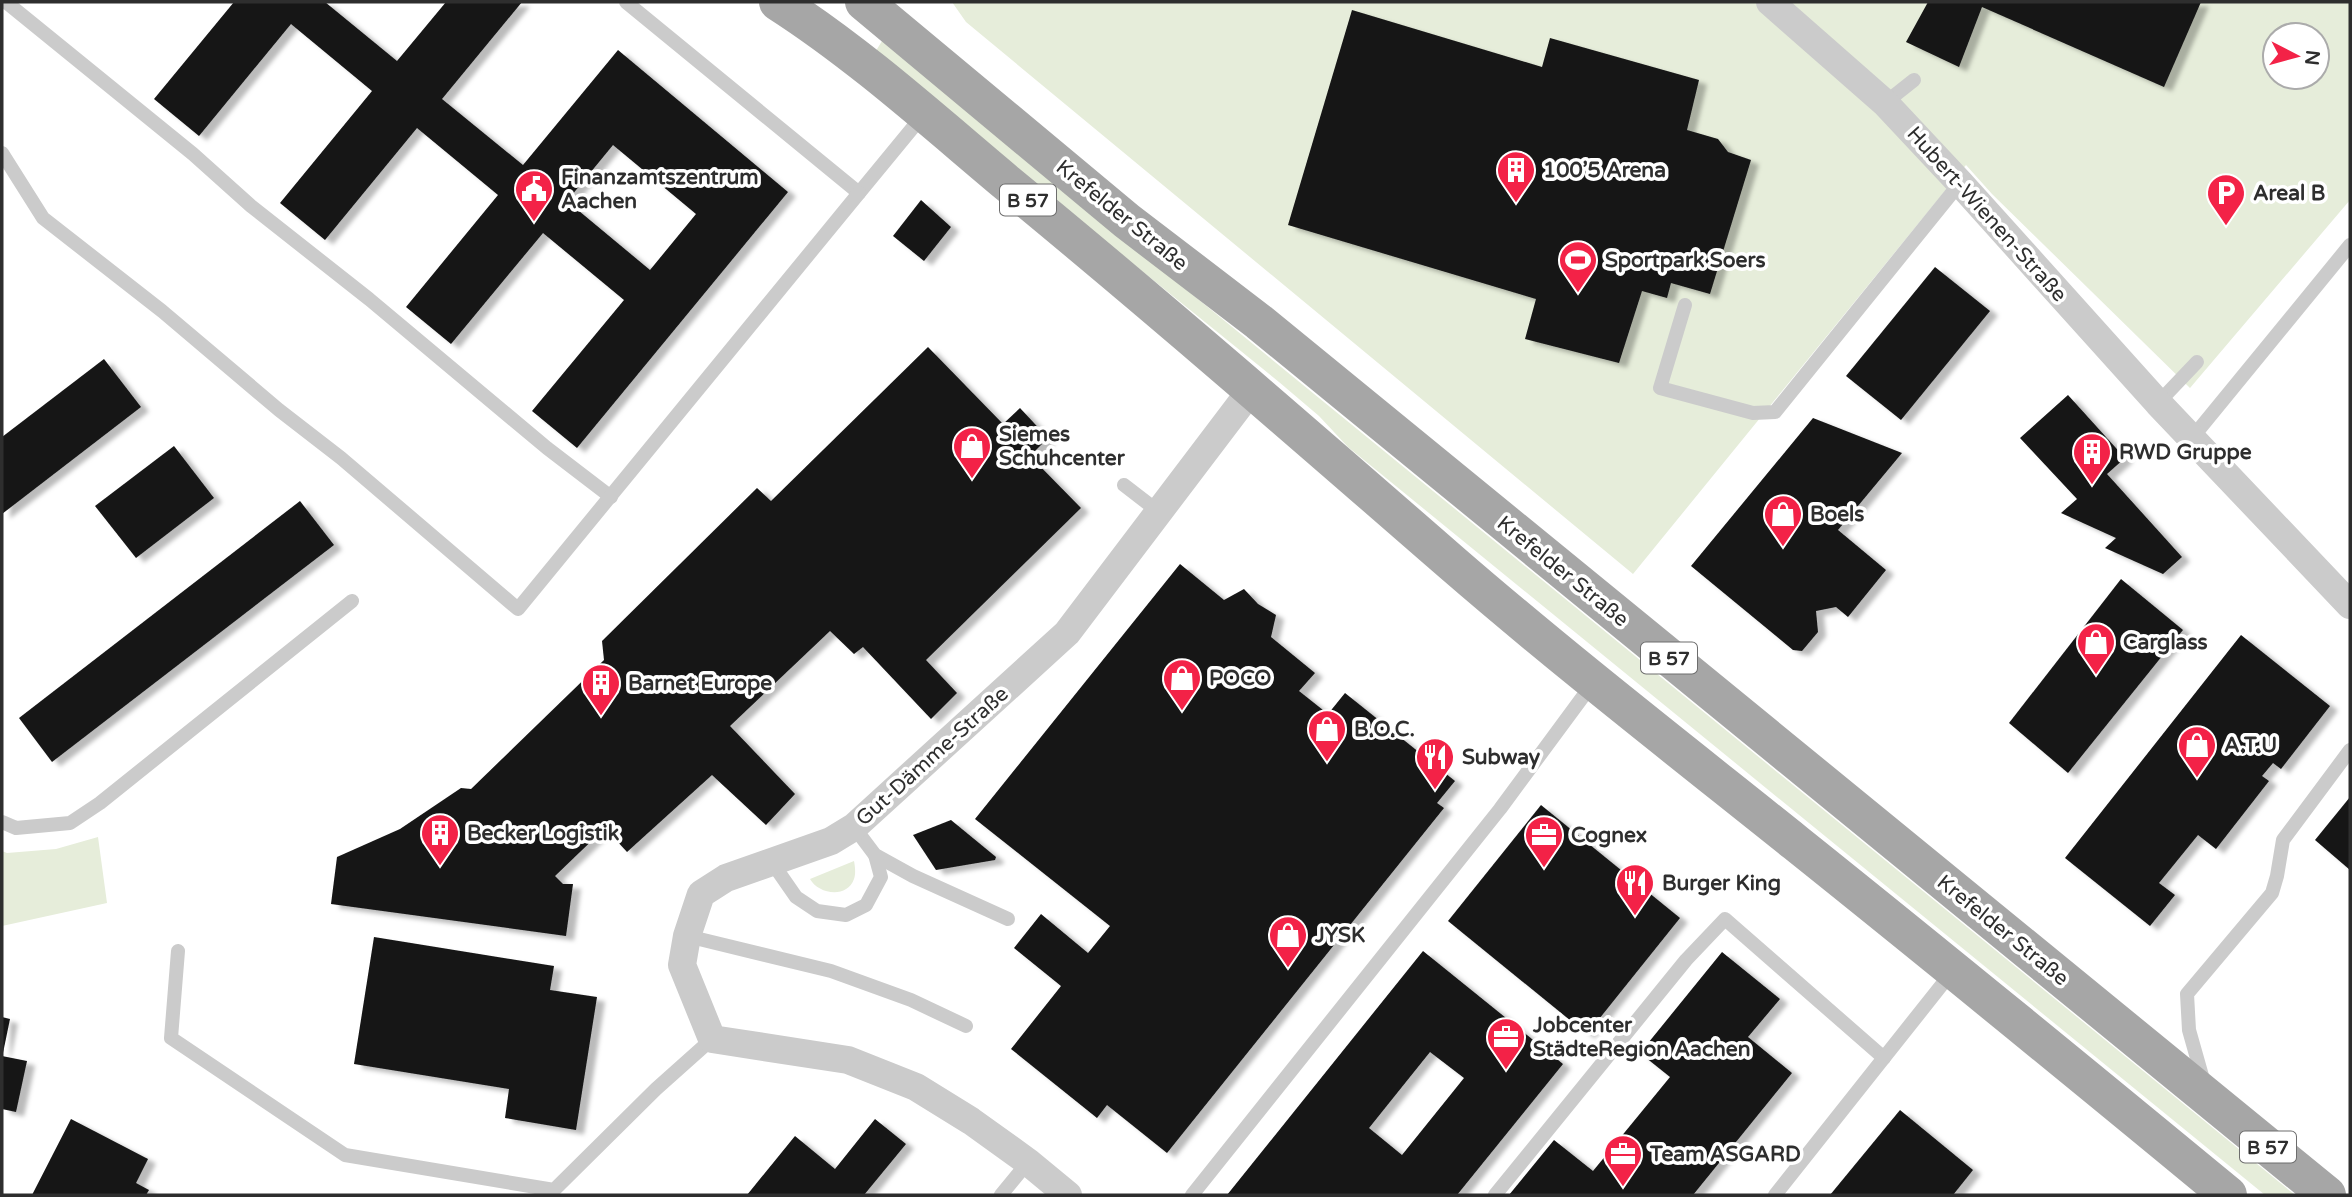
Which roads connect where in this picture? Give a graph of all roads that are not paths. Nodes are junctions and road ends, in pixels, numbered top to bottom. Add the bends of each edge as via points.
1 (6, 2) edge
2 (626, 2) edge
3 (863, 2) edge
4 (1770, 2) edge
5 (796, 6) edge
6 (1914, 80) dead end
7 (1885, 103) junction
8 (924, 114) junction
9 (2, 153) edge
10 (1960, 183) junction
11 (859, 193) junction
12 (2350, 245) edge
13 (1685, 305) dead end
14 (2197, 362) dead end
15 (1252, 389) junction
16 (2158, 403) junction
17 (2192, 438) junction
18 (1124, 485) dead end
19 (611, 497) junction
20 (1159, 512) junction
21 (352, 601) dead end
22 (2350, 605) edge
23 (1594, 681) junction
24 (2350, 750) edge
25 (2, 822) edge
26 (854, 827) junction
27 (875, 855) junction
28 (771, 861) junction
29 (1008, 919) dead end
30 (687, 936) junction
31 (178, 951) dead end
32 (1953, 971) junction
33 (966, 1026) dead end
34 (712, 1039) junction
35 (1884, 1058) junction
36 (2209, 1098) junction
37 (1028, 1162) junction
38 (1000, 1195) edge
39 (1068, 1195) edge
40 (1192, 1195) edge
41 (1495, 1195) edge
42 (1775, 1195) edge
43 (2228, 1195) edge
44 (2327, 1195) edge

1 - 19 lane
2 - 11 lane
3 - 36 main road, Krefelder Straße / B 57
4 - 7 street, Hubert-Wienen-Straße
5 - 8 main road, B 57
6 - 7 lane
7 - 10 street, Hubert-Wienen-Straße
8 - 11 lane
8 - 15 main road, B 57
9 - 19 lane via 43,218 341,458 518,609
10 - 13 lane via 1775,412 1752,413 1660,388
10 - 16 street, Hubert-Wienen-Straße
11 - 19 lane
12 - 17 lane
14 - 16 lane
15 - 20 street, Gut-Dämme-Straße
15 - 23 main road, B 57
16 - 17 street, Hubert-Wienen-Straße
17 - 22 street, Hubert-Wienen-Straße
18 - 20 lane
20 - 26 street, Gut-Dämme-Straße via 1068,633
21 - 25 lane via 70,823 16,828
23 - 32 main road, B 57
23 - 40 lane via 1500,809
24 - 36 lane via 2283,840 2272,892 2187,995 2189,1030
26 - 27 lane
26 - 28 street, Gut-Dämme-Straße via 831,841
27 - 28 lane via 881,877 866,905 846,915 817,911 796,897
27 - 29 lane
28 - 30 street, Gut-Dämme-Straße via 726,878 701,894
30 - 33 lane via 831,971
30 - 34 street, Gut-Dämme-Straße via 682,965
31 - 34 lane via 171,1038 345,1155 554,1190
32 - 35 lane
32 - 43 main road, B 57
34 - 37 street via 848,1060 916,1087
35 - 41 lane via 1725,919 1686,960
35 - 42 lane
36 - 44 main road, Krefelder Straße / B 57
37 - 38 lane
37 - 39 street

